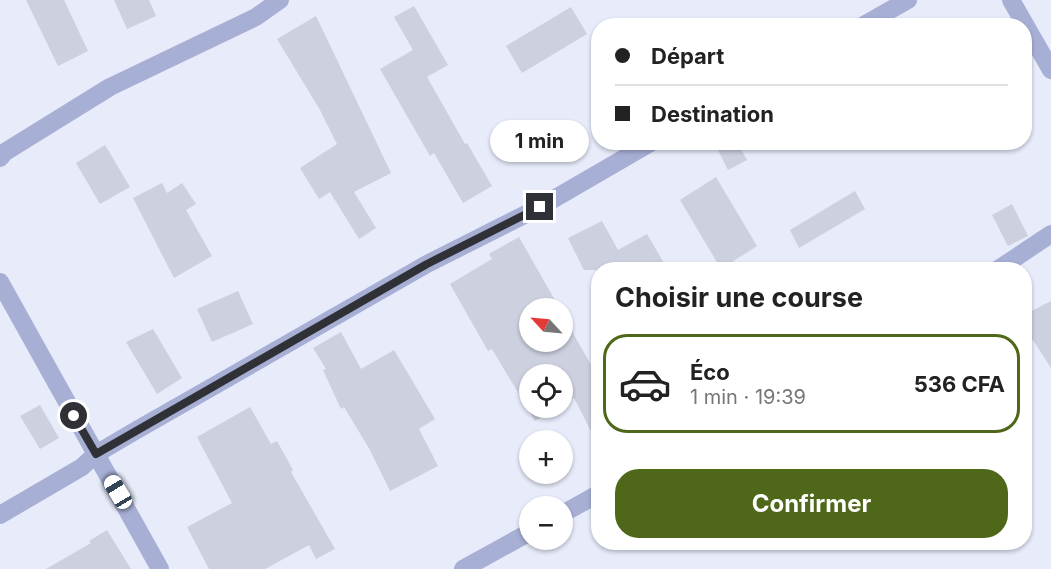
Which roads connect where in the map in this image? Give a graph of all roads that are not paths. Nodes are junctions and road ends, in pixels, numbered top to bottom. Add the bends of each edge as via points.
1 (280, 0) edge
2 (908, 0) edge
3 (1011, 0) edge
4 (876, 18) edge
5 (1021, 18) edge
6 (1032, 37) edge
7 (1051, 70) edge
8 (638, 150) edge
9 (0, 158) edge
10 (1051, 234) edge
11 (1009, 262) edge
12 (0, 282) edge
13 (96, 454) junction
14 (591, 499) edge
15 (573, 508) edge
16 (0, 515) edge
17 (519, 539) edge
18 (160, 569) edge
19 (468, 569) edge

1 - 9 street via 256,17 110,87
2 - 4 street
3 - 5 street
6 - 7 street
8 - 13 street via 400,280
10 - 11 street
12 - 13 street
13 - 16 street via 82,467
13 - 18 street
14 - 15 street
17 - 19 street

